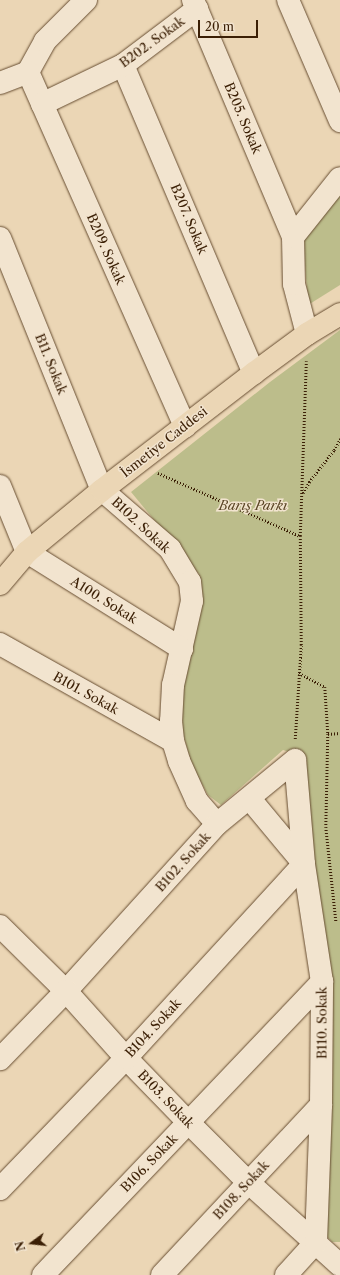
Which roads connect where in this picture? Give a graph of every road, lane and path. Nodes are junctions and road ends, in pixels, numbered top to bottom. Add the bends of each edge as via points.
1 (86, 0) edge
2 (288, 0) edge
3 (195, 4) edge
4 (123, 65) junction
5 (28, 72) junction
6 (0, 84) edge
7 (42, 104) junction
8 (340, 121) edge
9 (340, 178) edge
10 (293, 237) junction
11 (0, 238) edge
12 (340, 314) edge
13 (307, 334) junction
14 (254, 373) junction
15 (185, 427) junction
16 (340, 439) edge
17 (135, 466) junction
18 (0, 486) edge
19 (102, 490) junction
20 (302, 494) junction
21 (300, 536) junction
22 (27, 552) junction
23 (0, 584) edge
24 (0, 644) edge
25 (182, 649) junction
26 (299, 673) junction
27 (340, 733) edge
28 (328, 734) junction
29 (173, 741) junction
30 (295, 760) junction
31 (250, 799) junction
32 (217, 824) junction
33 (304, 864) junction
34 (0, 926) edge
35 (337, 929) dead end
36 (322, 982) junction
37 (66, 992) junction
38 (126, 1058) junction
39 (0, 1059) edge
40 (321, 1106) junction
41 (188, 1122) junction
42 (248, 1182) junction
43 (0, 1189) edge
44 (316, 1242) junction
45 (340, 1265) edge
46 (42, 1275) edge
47 (162, 1275) edge
48 (286, 1275) edge

1 - 5 street via 45,41
2 - 8 street
3 - 4 street, B202. Sokak
3 - 10 street, B205. Sokak
4 - 7 street, B202. Sokak
4 - 14 street, B207. Sokak
5 - 6 street
5 - 7 street, B209. Sokak
7 - 15 street, B209. Sokak
9 - 10 street
10 - 13 street via 294,284
11 - 19 street, B11. Sokak
12 - 13 main road, İsmetiye Caddesi
13 - 14 main road, İsmetiye Caddesi
13 - 20 path
14 - 15 main road, İsmetiye Caddesi
15 - 17 main road, İsmetiye Caddesi
16 - 20 path
17 - 19 main road, İsmetiye Caddesi
17 - 21 path via 156,472
18 - 22 street
19 - 22 main road, İsmetiye Caddesi
19 - 25 street, B102. Sokak via 170,549 190,582 192,601
20 - 21 path
21 - 26 path
22 - 23 main road, İsmetiye Caddesi
22 - 25 street, A100. Sokak
24 - 29 street, B101. Sokak
25 - 29 street, B102. Sokak via 173,685
26 - 28 path via 325,686
26 - 30 path
27 - 28 path
28 - 35 path via 326,827
29 - 32 street, B102. Sokak via 197,801
30 - 31 street
30 - 33 street, B110. Sokak
31 - 32 street
31 - 33 street
32 - 37 street, B102. Sokak
33 - 36 street, B110. Sokak
33 - 38 street, B104. Sokak
34 - 37 street, B103. Sokak
36 - 40 street, B110. Sokak
36 - 41 street, B106. Sokak
37 - 38 street, B103. Sokak
37 - 39 street, B102. Sokak
38 - 41 street, B103. Sokak
38 - 43 street, B104. Sokak
40 - 42 street, B108. Sokak
40 - 44 street, B110. Sokak
41 - 42 street, B103. Sokak
41 - 46 street, B106. Sokak
42 - 44 street, B103. Sokak
42 - 47 street, B108. Sokak
44 - 45 street, B103. Sokak
44 - 48 street

